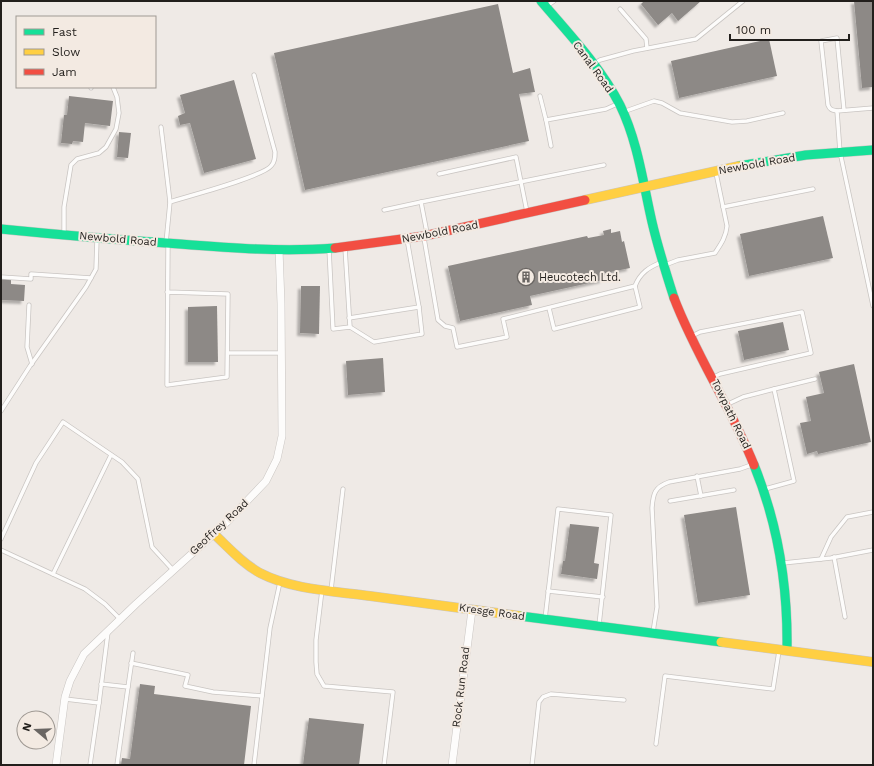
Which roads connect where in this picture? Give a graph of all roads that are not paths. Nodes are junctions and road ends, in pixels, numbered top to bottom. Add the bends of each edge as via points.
1 (743, 1) edge
2 (547, 3) edge
3 (620, 9) dead end
4 (647, 48) junction
5 (594, 63) junction
6 (254, 75) dead end
7 (113, 88) edge
8 (540, 96) dead end
9 (618, 104) junction
10 (873, 108) edge
11 (844, 110) junction
12 (837, 111) junction
13 (622, 113) junction
14 (783, 113) dead end
15 (546, 120) junction
16 (161, 127) dead end
17 (551, 146) dead end
18 (873, 150) edge
19 (840, 152) junction
20 (604, 164) dead end
21 (715, 172) junction
22 (439, 174) dead end
23 (521, 180) junction
24 (645, 186) junction
25 (813, 189) dead end
26 (170, 202) junction
27 (421, 202) junction
28 (723, 207) junction
29 (384, 210) dead end
30 (527, 213) junction
31 (1, 229) edge
32 (64, 235) junction
33 (426, 235) junction
34 (97, 238) junction
35 (407, 239) junction
36 (167, 244) junction
37 (345, 247) junction
38 (329, 248) junction
39 (279, 249) junction
40 (664, 264) junction
41 (1, 277) edge
42 (91, 278) junction
43 (635, 286) junction
44 (168, 292) junction
45 (29, 305) dead end
46 (873, 306) edge
47 (419, 307) junction
48 (549, 308) junction
49 (349, 318) junction
50 (350, 327) junction
51 (691, 337) junction
52 (228, 353) junction
53 (281, 353) junction
54 (32, 364) junction
55 (713, 378) junction
56 (815, 379) dead end
57 (774, 389) junction
58 (727, 405) junction
59 (1, 411) edge
60 (111, 455) junction
61 (754, 464) junction
62 (697, 476) junction
63 (343, 489) dead end
64 (734, 490) dead end
65 (764, 490) junction
66 (701, 496) junction
67 (670, 501) dead end
68 (873, 512) edge
69 (214, 534) junction
70 (1, 539) edge
71 (1, 550) edge
72 (873, 550) edge
73 (834, 557) junction
74 (821, 559) junction
75 (782, 564) junction
76 (173, 570) junction
77 (53, 574) junction
78 (280, 581) junction
79 (326, 591) junction
80 (548, 591) junction
81 (602, 597) junction
82 (472, 610) junction
83 (845, 617) dead end
84 (120, 619) junction
85 (545, 619) junction
86 (599, 626) junction
87 (108, 630) junction
88 (653, 633) junction
89 (783, 650) junction
90 (132, 653) dead end
91 (873, 662) edge
92 (131, 663) junction
93 (101, 684) junction
94 (128, 687) junction
95 (262, 696) junction
96 (65, 699) junction
97 (624, 700) dead end
98 (99, 703) junction
99 (656, 744) dead end
100 (56, 765) edge
101 (90, 765) edge
102 (117, 765) edge
103 (254, 765) edge
104 (384, 765) edge
105 (452, 765) edge
106 (532, 765) edge

1 - 4 lane via 696,39
2 - 5 street, Canal Road
3 - 4 lane via 646,39
4 - 5 lane
5 - 9 street, Canal Road
6 - 26 lane via 275,152 272,166 259,174
7 - 32 lane via 119,113 116,129 106,147 99,153 77,159 71,165 64,207
8 - 15 lane
9 - 13 street, Canal Road
9 - 15 lane via 606,109
10 - 11 lane
11 - 12 lane
11 - 12 lane via 837,38 821,41 828,105
12 - 19 lane
13 - 14 lane via 654,101 680,113 732,122
13 - 24 street, Canal Road
15 - 17 lane
16 - 26 lane
18 - 19 street, Newbold Road
19 - 21 street, Newbold Road via 772,160
19 - 46 lane
20 - 23 lane
21 - 24 street, Newbold Road
21 - 28 lane
22 - 23 lane via 516,157
23 - 27 lane
23 - 30 lane
24 - 30 street, Newbold Road
24 - 40 street, Towpath Road via 652,224
25 - 28 lane
26 - 36 lane
27 - 29 lane
27 - 33 lane
28 - 40 lane via 727,233 715,253
30 - 33 street, Newbold Road
31 - 32 street, Newbold Road
32 - 34 street, Newbold Road
33 - 35 street, Newbold Road
33 - 48 lane via 438,320 453,328 457,347 507,337 503,319
34 - 36 street, Newbold Road
34 - 42 lane via 96,269
35 - 37 street, Newbold Road
35 - 47 lane
36 - 39 street, Newbold Road
36 - 44 lane
37 - 38 street, Newbold Road
37 - 49 lane
38 - 39 street, Newbold Road
38 - 50 lane via 333,328
39 - 53 street, Geoffrey Road
40 - 43 lane via 645,271
40 - 51 street, Towpath Road via 675,300
41 - 42 lane via 31,279 32,274
42 - 54 lane
43 - 48 lane
43 - 48 lane via 640,307 626,311 554,329
44 - 52 lane via 228,294
44 - 52 lane via 167,385 227,376
45 - 54 lane via 27,347
47 - 49 lane
47 - 50 lane via 422,334 374,342
49 - 50 lane
51 - 55 street, Towpath Road
51 - 55 lane via 700,332 802,312 810,353 720,374
52 - 53 lane
53 - 69 street, Geoffrey Road via 282,436 277,459 258,490
54 - 59 lane
55 - 58 street, Towpath Road
56 - 57 lane
57 - 58 lane via 743,397
57 - 65 lane via 794,481
58 - 61 street, Towpath Road
60 - 70 lane via 63,422 36,463
60 - 76 lane via 122,462 138,479 152,547
60 - 77 lane
61 - 62 lane
61 - 65 street, Towpath Road
62 - 66 lane
62 - 88 lane via 664,484 654,494 652,508 657,607
63 - 79 lane
64 - 66 lane
65 - 75 street, Towpath Road
66 - 67 lane
68 - 74 lane via 847,518 831,537
69 - 76 street, Geoffrey Road
69 - 78 street, Kresge Road via 251,568
71 - 77 lane
72 - 73 lane
73 - 74 lane
73 - 83 lane
74 - 75 lane
75 - 89 street, Towpath Road via 787,602
76 - 84 street, Geoffrey Road
77 - 84 lane via 85,589
78 - 79 street, Kresge Road
78 - 95 lane via 270,628
79 - 82 street, Kresge Road
79 - 104 lane via 316,640 317,674 324,686 393,692
80 - 81 lane
80 - 81 lane via 558,509 612,515
80 - 85 lane
81 - 86 lane
82 - 85 street, Kresge Road
82 - 105 street, Rock Run Road
84 - 87 street, Geoffrey Road
85 - 86 street, Kresge Road
86 - 88 street, Kresge Road
87 - 93 lane
87 - 96 street, Geoffrey Road via 84,654 70,681
88 - 89 street, Kresge Road
89 - 91 street, Kresge Road
89 - 99 lane via 773,689 665,676
90 - 92 lane
92 - 94 lane
92 - 95 lane via 188,675 185,686 214,692
93 - 94 lane
93 - 98 lane
94 - 102 lane
95 - 103 lane
96 - 98 lane
96 - 100 street, Geoffrey Road
97 - 106 lane via 551,694 543,697 539,702
98 - 101 lane

